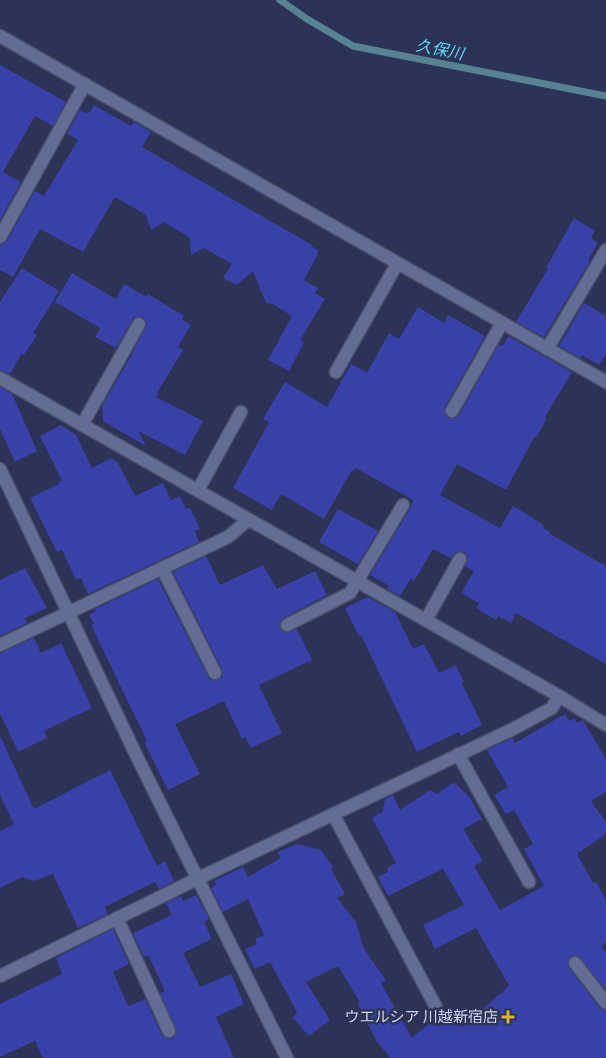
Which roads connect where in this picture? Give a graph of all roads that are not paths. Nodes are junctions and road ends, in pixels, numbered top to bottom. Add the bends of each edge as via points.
1 (0, 36) edge
2 (85, 84) junction
3 (0, 237) edge
4 (606, 250) edge
5 (397, 264) junction
6 (502, 323) junction
7 (139, 324) dead end
8 (547, 349) junction
9 (336, 372) dead end
10 (0, 378) edge
11 (606, 382) edge
12 (452, 411) dead end
13 (241, 412) dead end
14 (82, 425) junction
15 (0, 469) edge
16 (198, 490) junction
17 (404, 505) dead end
18 (248, 520) junction
19 (460, 559) dead end
20 (162, 568) junction
21 (357, 580) junction
22 (69, 612) junction
23 (426, 620) junction
24 (287, 625) dead end
25 (0, 645) edge
26 (215, 674) dead end
27 (559, 696) junction
28 (606, 725) edge
29 (458, 754) junction
30 (332, 814) junction
31 (199, 878) junction
32 (529, 882) dead end
33 (117, 918) junction
34 (575, 963) dead end
35 (0, 976) edge
36 (606, 1003) edge
37 (436, 1007) dead end
38 (169, 1031) dead end
39 (287, 1058) edge

1 - 2 street
2 - 3 street
2 - 5 street
4 - 8 street
5 - 6 street
5 - 9 street
6 - 8 street
6 - 12 street
7 - 14 street
8 - 11 street
10 - 14 street
13 - 16 street
14 - 16 street
15 - 22 street
16 - 18 street
17 - 21 street
18 - 20 street via 228,537
18 - 21 street
19 - 23 street
20 - 22 street
20 - 26 street
21 - 23 street
21 - 24 street via 350,593
22 - 25 street
22 - 31 street via 140,763
23 - 27 street
27 - 28 street
27 - 29 street via 552,708
29 - 30 street
29 - 32 street
30 - 31 street
30 - 37 street
31 - 33 street
31 - 39 street
33 - 35 street
33 - 38 street
34 - 36 street

